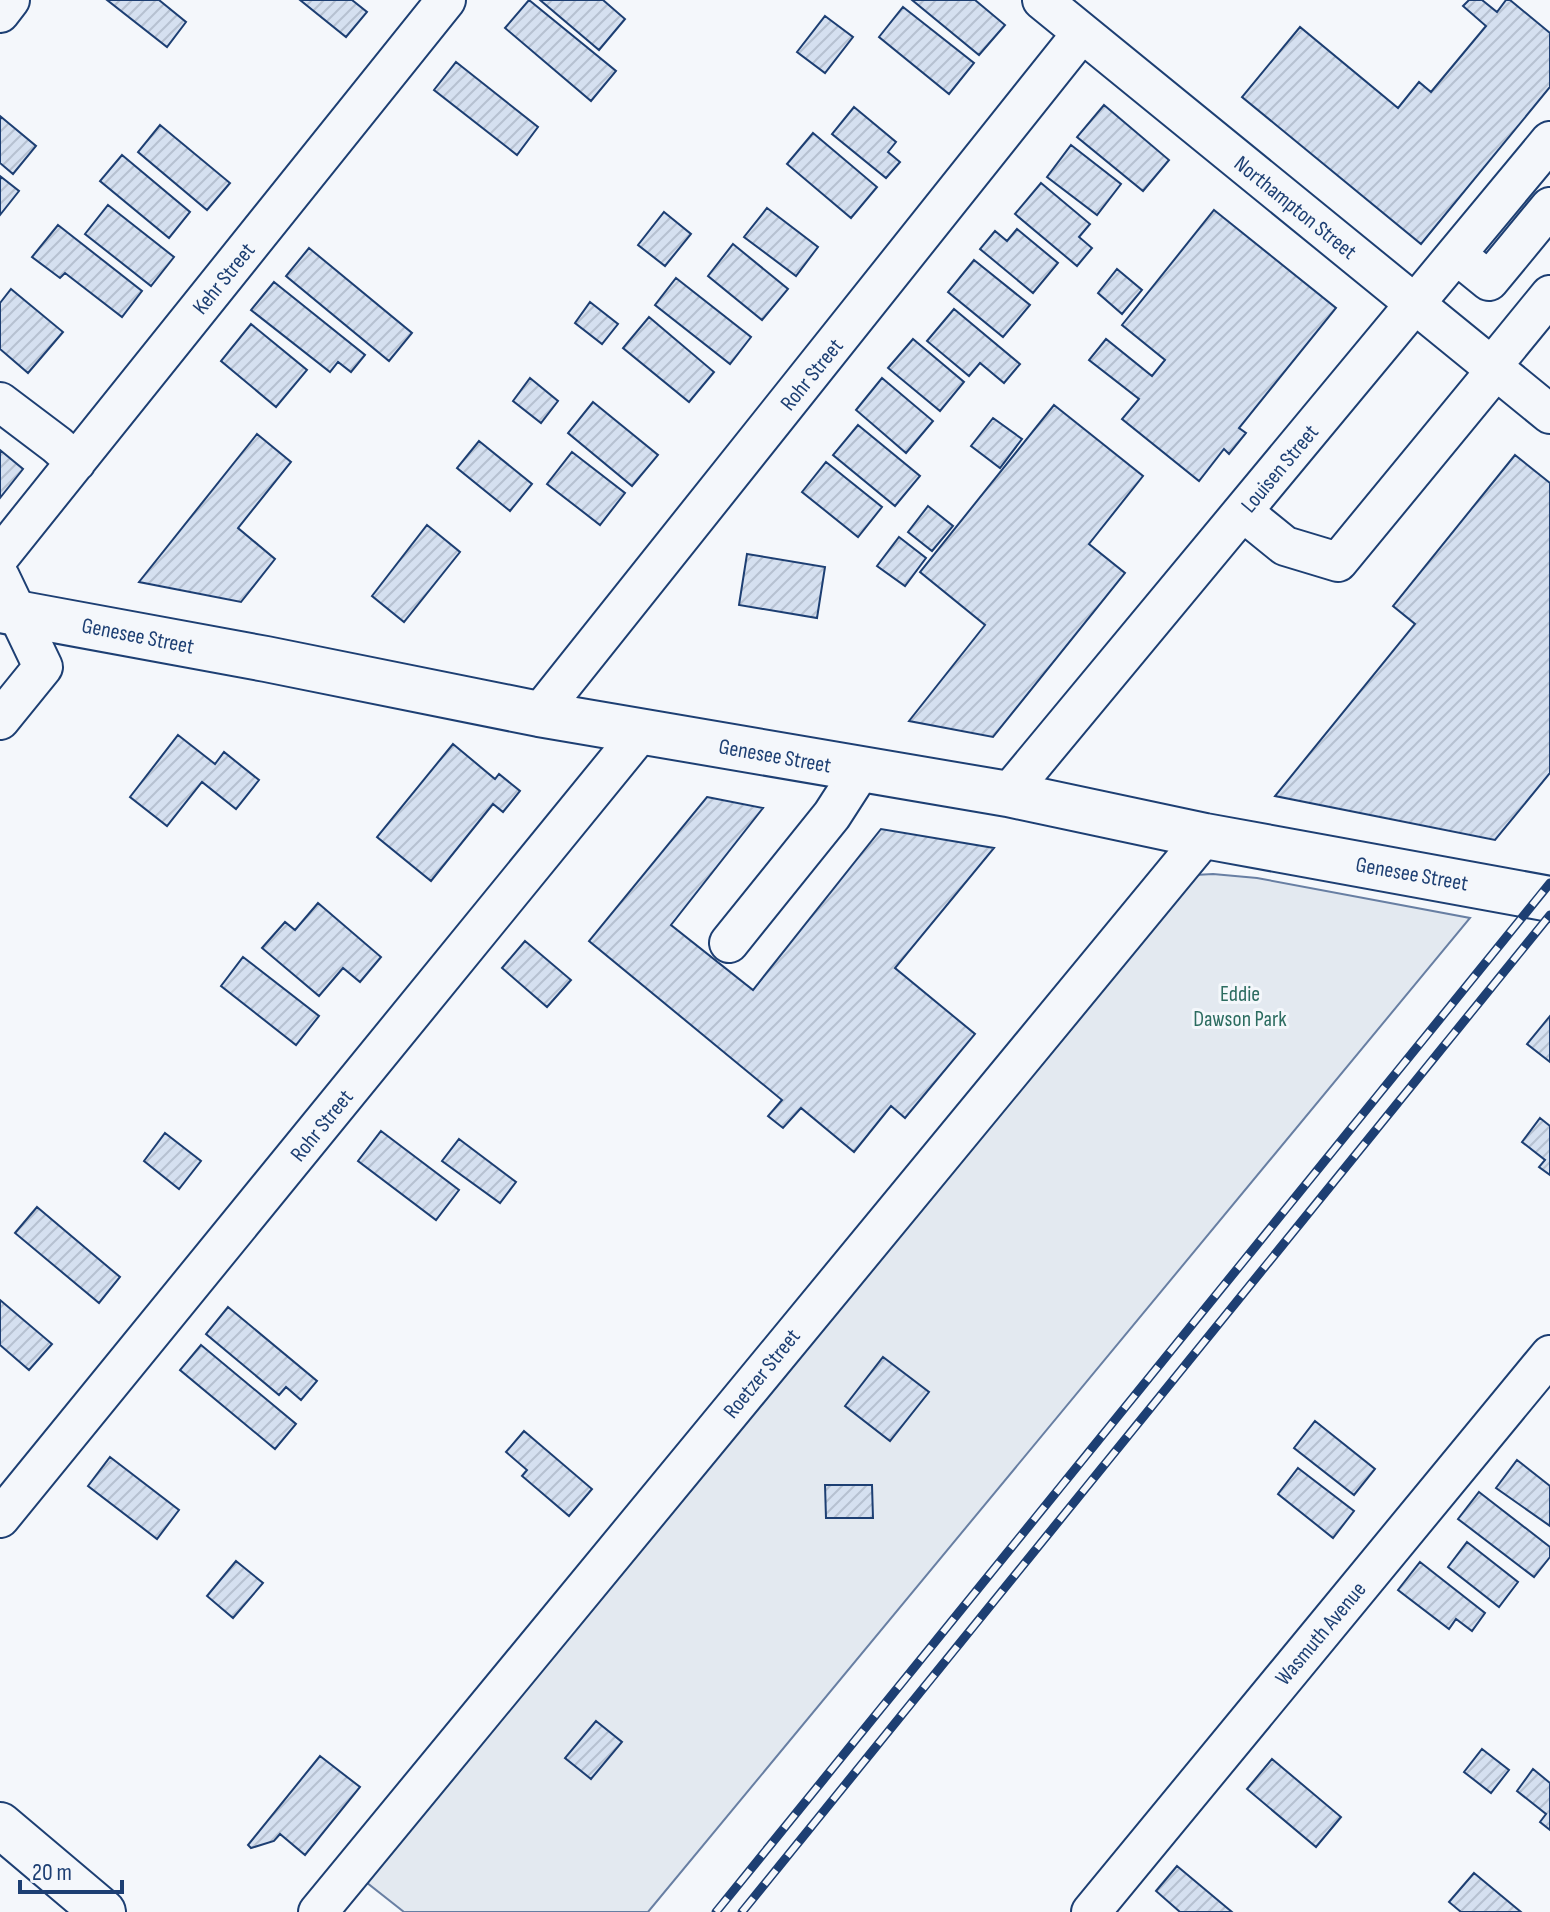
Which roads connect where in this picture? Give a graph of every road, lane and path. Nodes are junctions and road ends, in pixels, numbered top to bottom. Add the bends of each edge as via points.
1 (10, 0) edge
2 (446, 0) edge
3 (1042, 0) edge
4 (0, 13) edge
5 (1082, 33) junction
6 (1550, 141) edge
7 (1544, 228) edge
8 (1457, 255) junction
9 (1550, 295) edge
10 (1416, 304) junction
11 (1494, 368) junction
12 (0, 402) edge
13 (1550, 414) edge
14 (76, 462) junction
15 (1243, 512) junction
16 (0, 556) edge
17 (6, 600) edge
18 (539, 714) junction
19 (0, 720) edge
20 (641, 732) junction
21 (861, 770) junction
22 (1008, 794) junction
23 (1205, 836) junction
24 (1550, 899) edge
25 (729, 943) dead end
26 (1550, 1355) edge
27 (0, 1518) edge
28 (0, 1825) edge
29 (103, 1912) edge
30 (318, 1912) edge
31 (1091, 1912) edge

1 - 4 street
2 - 14 street, Kehr Street
3 - 5 street, Northampton Street
5 - 10 street, Northampton Street
5 - 18 street, Rohr Street
6 - 8 street, Louisen Street
7 - 8 street via 1489,281
8 - 10 street, Louisen Street
9 - 11 street
10 - 11 street, Northampton Street
10 - 15 street, Louisen Street
11 - 13 street, Northampton Street
11 - 15 street via 1338,562 1285,546
12 - 14 street
14 - 16 street, Kehr Street
15 - 22 street, Louisen Street
17 - 18 main road, Genesee Street
17 - 19 street via 43,667
18 - 20 main road, Genesee Street
20 - 21 main road, Genesee Street
20 - 27 street, Rohr Street
21 - 22 main road, Genesee Street
21 - 25 street via 832,815
22 - 23 main road, Genesee Street
23 - 24 main road, Genesee Street
23 - 30 street, Roetzer Street
26 - 31 street, Wasmuth Avenue
28 - 29 main road

